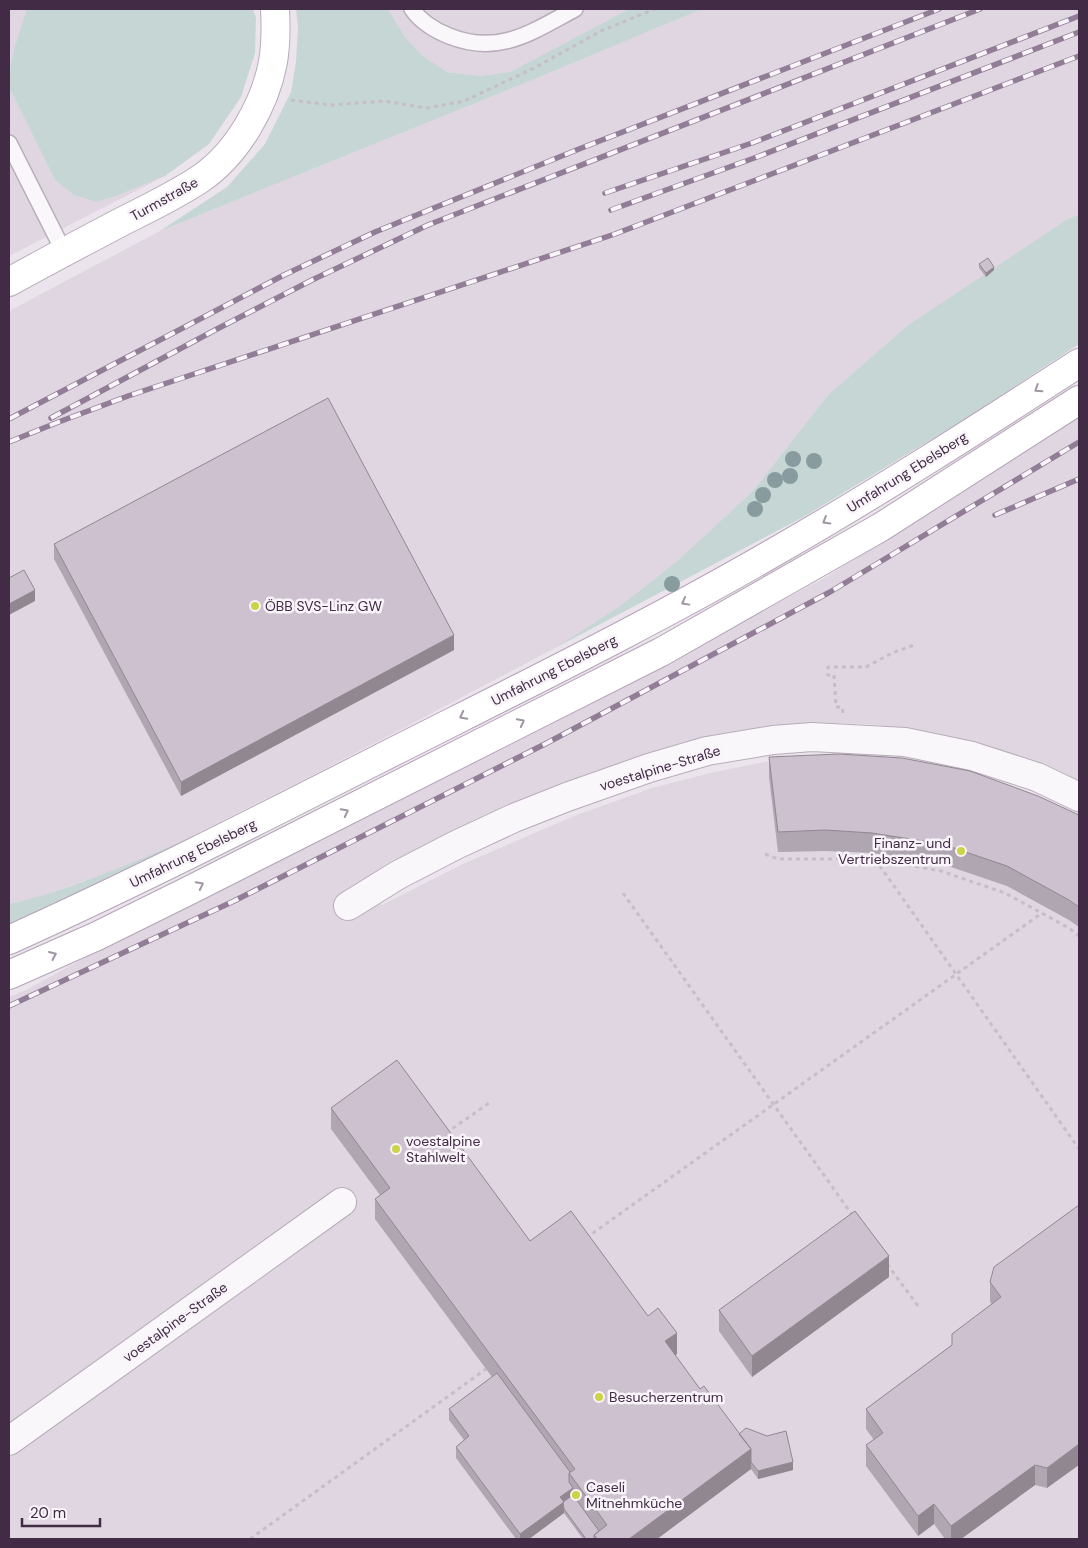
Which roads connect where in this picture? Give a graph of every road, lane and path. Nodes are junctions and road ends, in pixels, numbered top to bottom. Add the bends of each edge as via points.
1 (275, 9) edge
2 (412, 9) edge
3 (575, 9) edge
4 (655, 9) edge
5 (263, 95) junction
6 (9, 143) edge
7 (64, 252) junction
8 (9, 282) edge
9 (1079, 363) edge
10 (1079, 400) edge
11 (914, 645) dead end
12 (835, 714) dead end
13 (1079, 797) edge
14 (765, 854) dead end
15 (875, 859) junction
16 (622, 893) dead end
17 (348, 906) dead end
18 (1042, 913) junction
19 (1079, 936) edge
20 (9, 940) edge
21 (956, 974) junction
22 (9, 975) edge
23 (489, 1103) dead end
24 (774, 1104) junction
25 (439, 1138) edge
26 (1079, 1149) edge
27 (342, 1202) dead end
28 (854, 1217) edge
29 (586, 1238) edge
30 (883, 1258) edge
31 (918, 1306) dead end
32 (486, 1369) edge
33 (9, 1441) edge
34 (250, 1539) edge

1 - 5 main road, Turmstraße via 273,63
2 - 3 lane via 439,32 484,44 509,41 530,33
4 - 5 path via 601,31 464,101 426,108 384,101 331,105
5 - 7 main road, Turmstraße via 248,128 202,178
6 - 7 lane
7 - 8 main road, Turmstraße
9 -> 20 main road, Umfahrung Ebelsberg via 945,450 779,550 655,619 170,864
22 -> 10 main road via 122,924 661,652 881,527
11 - 12 path via 866,667 828,667 828,675 834,675 836,707 842,707 843,714
13 - 17 street, voestalpine-Straße via 1037,777 972,756 905,742 812,738 773,740 707,751 567,797 456,846 398,875
14 - 15 path via 778,859
15 - 18 path via 941,872 1005,893
15 - 21 path
16 - 24 path
18 - 19 path
18 - 21 path
21 - 24 path
21 - 26 path
23 - 25 path
24 - 28 path
24 - 29 path
27 - 33 street, voestalpine-Straße
30 - 31 path
32 - 34 path

